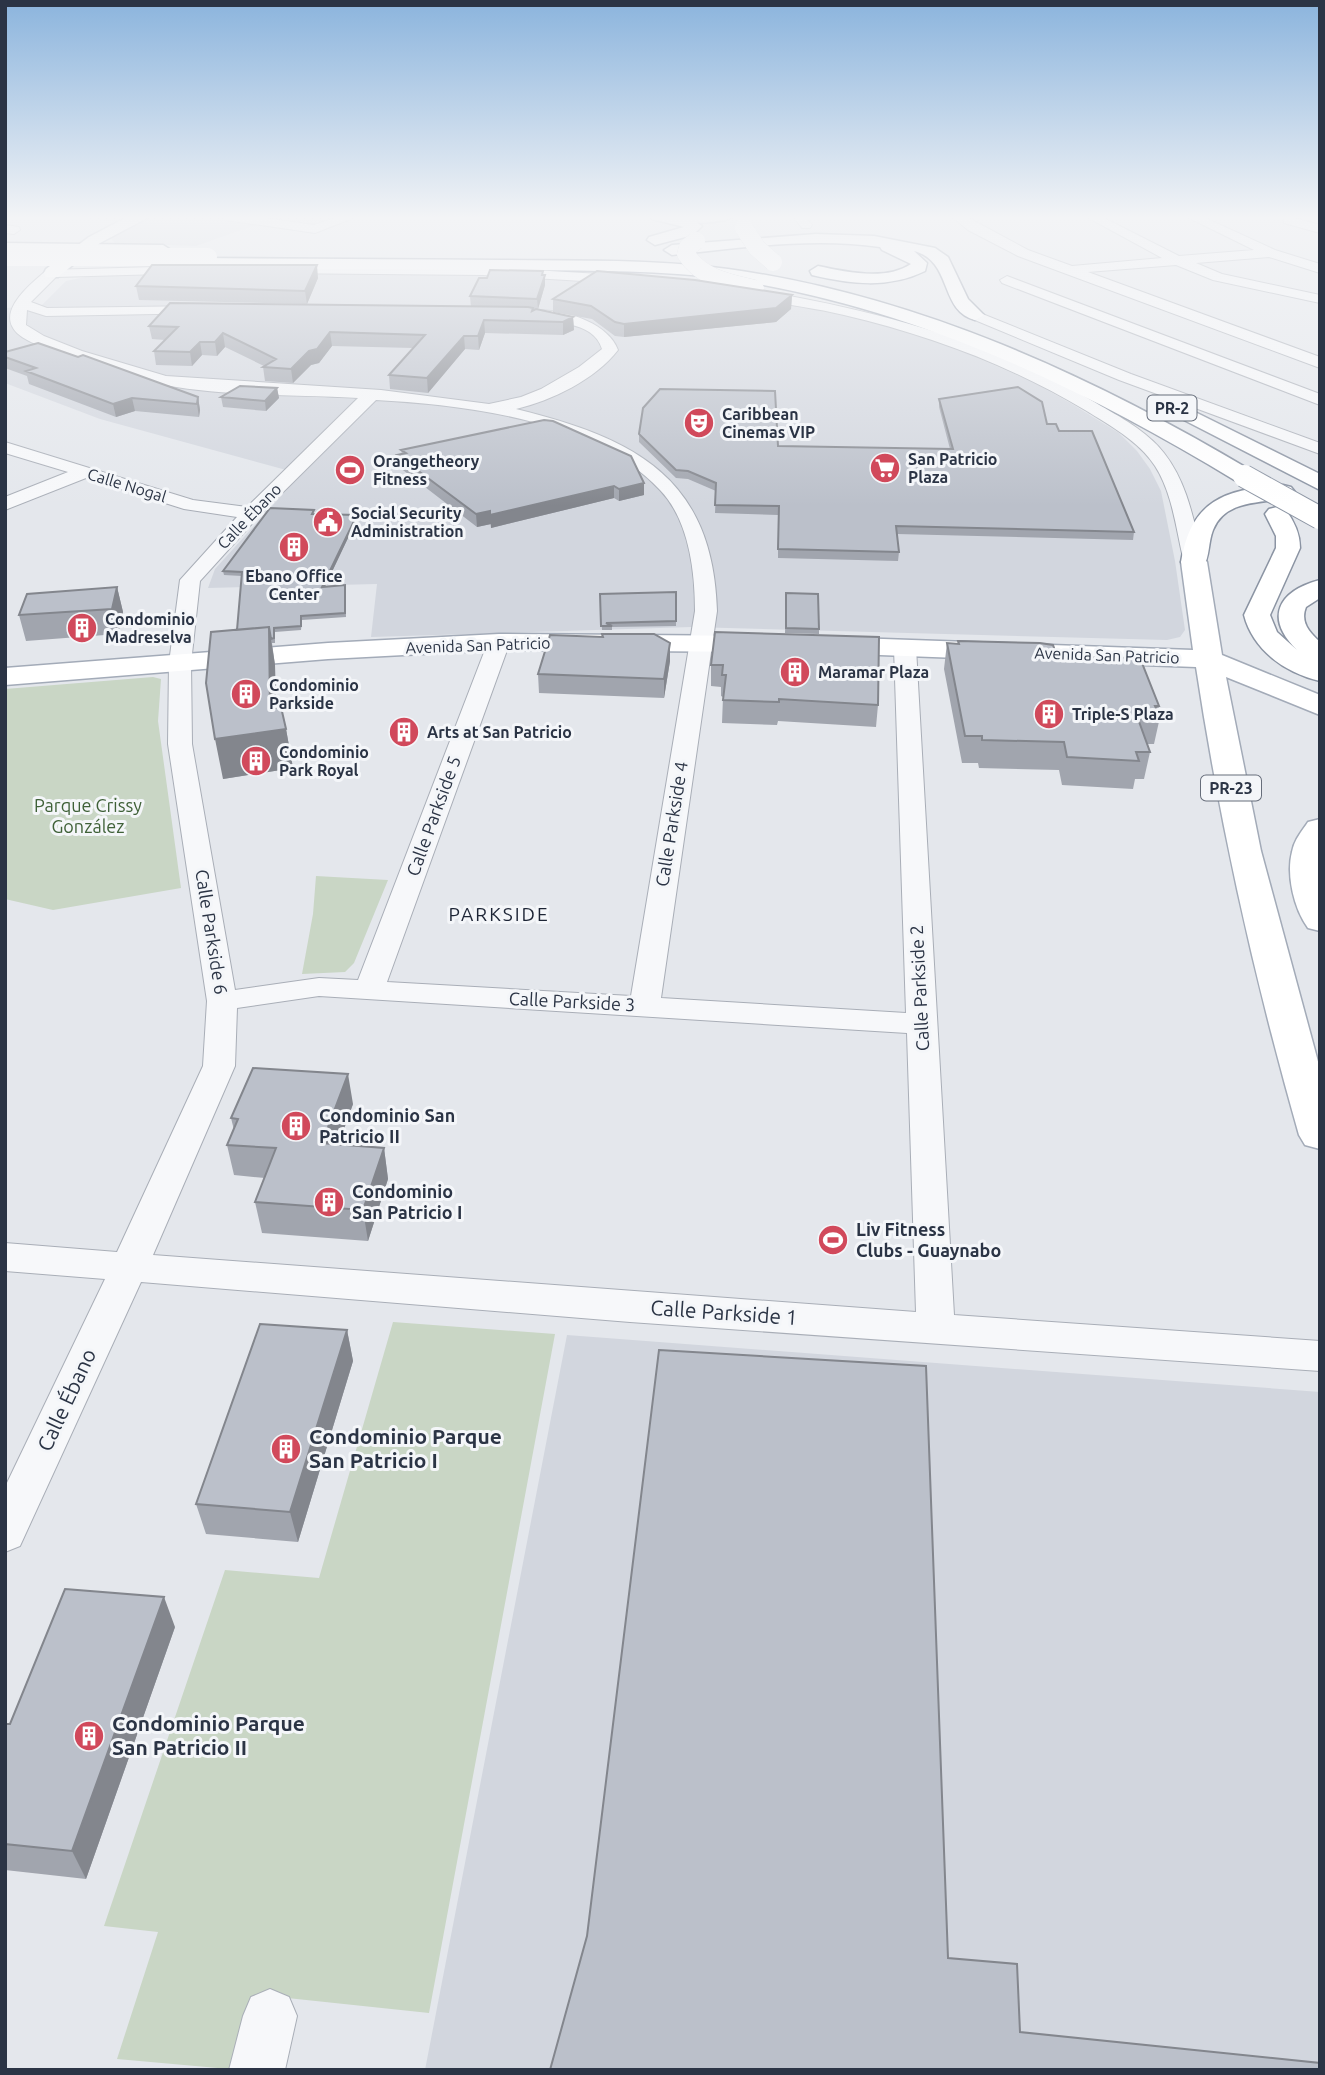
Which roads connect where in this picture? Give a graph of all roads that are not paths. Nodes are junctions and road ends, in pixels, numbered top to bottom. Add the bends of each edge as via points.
1 (20, 313) edge
2 (43, 313) edge
3 (850, 313) edge
4 (863, 313) edge
5 (892, 313) edge
6 (912, 313) edge
7 (945, 313) edge
8 (958, 313) edge
9 (1091, 313) edge
10 (1184, 313) edge
11 (519, 314) edge
12 (18, 321) junction
13 (980, 322) junction
14 (996, 359) junction
15 (1320, 363) edge
16 (370, 396) junction
17 (1320, 400) edge
18 (526, 408) junction
19 (1127, 429) junction
20 (5, 447) edge
21 (1320, 450) edge
22 (85, 472) junction
23 (1263, 472) junction
24 (1320, 483) edge
25 (1320, 493) edge
26 (5, 504) edge
27 (1320, 506) edge
28 (251, 513) junction
29 (1320, 518) edge
30 (1194, 562) junction
31 (1277, 574) junction
32 (1320, 588) edge
33 (499, 642) junction
34 (701, 642) junction
35 (905, 648) junction
36 (1320, 655) edge
37 (1207, 659) junction
38 (180, 663) junction
39 (1320, 673) edge
40 (5, 677) edge
41 (1320, 706) edge
42 (1320, 829) edge
43 (1320, 921) edge
44 (369, 990) junction
45 (222, 1001) junction
46 (645, 1006) junction
47 (922, 1024) junction
48 (1320, 1135) edge
49 (5, 1257) edge
50 (129, 1267) junction
51 (936, 1327) junction
52 (1320, 1356) edge
53 (5, 1533) edge
54 (270, 2016) dead end
55 (257, 2070) edge

1 - 12 street
2 - 12 street
3 - 14 street
4 - 14 main road, bridge via 958,340
5 - 23 main road via 988,346
6 - 23 main road, PR-2 via 964,329 1108,390
7 - 13 main road, PR-2
8 - 13 main road
9 - 17 street
10 - 15 street
11 - 18 street via 586,325 604,336 610,349 604,359
12 - 16 street, Calle Parkside 4 via 28,335 144,376 196,385
13 - 21 street
13 - 23 main road, PR-2 via 1171,407
14 - 19 street via 1062,390
16 - 18 street, Calle Parkside 4
16 - 28 street, Calle Ébano
18 - 34 street, Calle Parkside 4 via 624,452 666,485 682,508 707,590
19 - 23 main road via 1172,449
19 - 30 street via 1157,456 1175,485
20 - 22 street, Calle Nogal
22 - 26 street
22 - 28 street, Calle Nogal via 191,505
23 - 24 main road, PR-2
23 - 25 main road
23 - 27 main road, PR-2
23 - 29 main road, bridge
23 - 31 main road via 1254,506 1276,544
23 - 31 main road via 1247,485 1268,502 1287,536 1288,548
25 - 30 main road via 1265,493 1216,509 1196,539
28 - 38 street, Calle Ébano via 190,580
30 - 37 main road
31 - 39 main road via 1257,615 1258,624 1282,653
32 - 36 main road via 1295,602 1289,613 1301,640
33 - 34 main road, Avenida San Patricio
33 - 38 main road, Avenida San Patricio
33 - 44 street, Calle Parkside 5
34 - 35 main road, Avenida San Patricio
34 - 46 street, Calle Parkside 4
35 - 37 main road, Avenida San Patricio
35 - 47 street, Calle Parkside 2
37 - 41 main road, Avenida San Patricio
37 - 48 main road, PR-23 via 1251,884
38 - 40 main road, Avenida San Patricio
38 - 45 street, Calle Parkside 6 via 180,744
42 - 43 main road via 1306,857
44 - 45 street, Calle Parkside 3 via 319,987
44 - 46 street, Calle Parkside 3
45 - 50 street, Calle Parkside 6 via 219,1066
46 - 47 street, Calle Parkside 3
47 - 51 street, Calle Parkside 2
49 - 50 street, Calle Parkside 1
50 - 51 street, Calle Parkside 1
50 - 53 street, Calle Ébano
51 - 52 street, Calle Parkside 1
54 - 55 street

